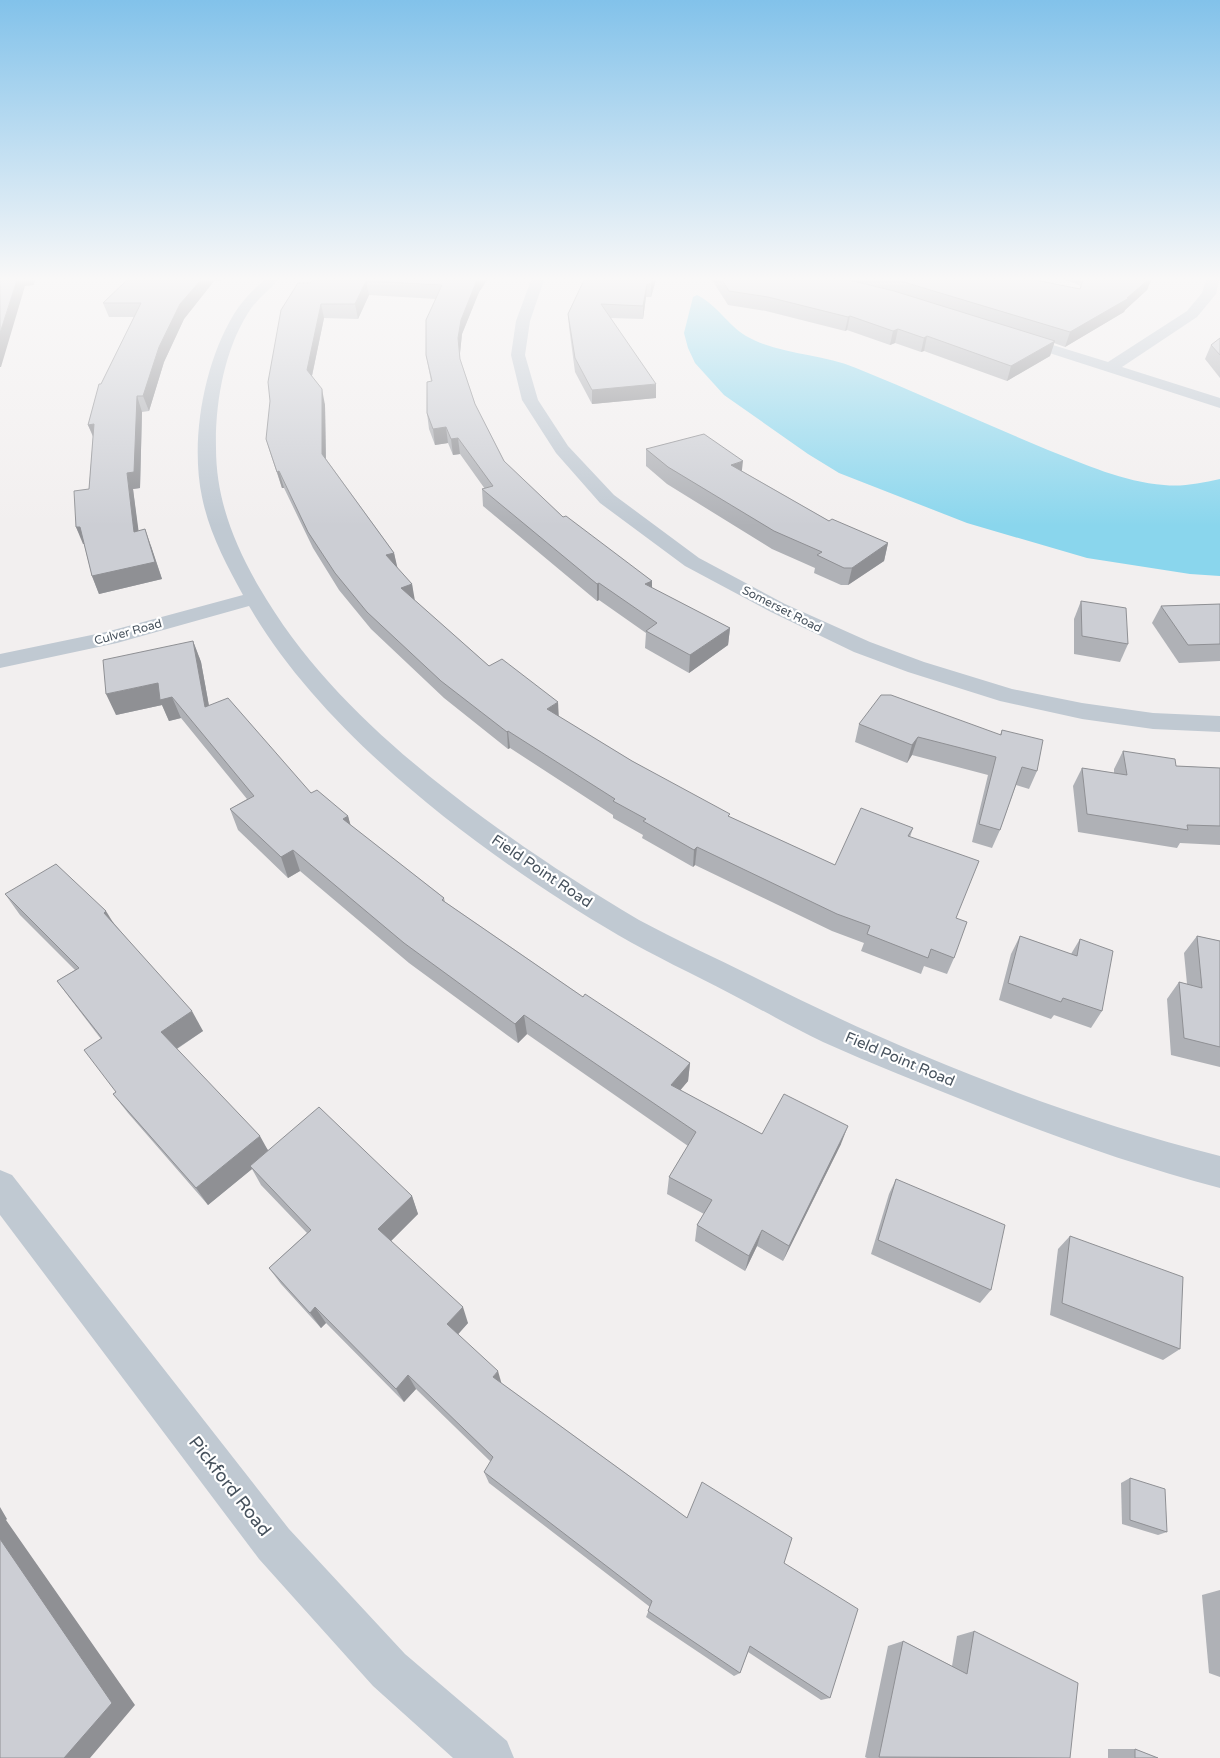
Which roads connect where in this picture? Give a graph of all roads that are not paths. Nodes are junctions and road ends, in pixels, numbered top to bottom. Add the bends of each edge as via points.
1 (222, 362) edge
2 (520, 362) edge
3 (1091, 362) edge
4 (1118, 362) edge
5 (1109, 368) junction
6 (1220, 404) edge
7 (254, 598) junction
8 (0, 661) edge
9 (1220, 724) edge
10 (1220, 1172) edge
11 (0, 1187) edge
12 (490, 1758) edge

1 - 7 street, Field Point Road via 209,413 206,472 210,498 228,548
2 - 9 street, Somerset Road via 530,400 562,448 607,499 692,562 778,608 862,647 1008,696 1153,721
3 - 5 street
4 - 5 street
5 - 6 street
7 - 8 street, Culver Road via 109,638
7 - 10 street, Field Point Road via 291,654 347,717 396,762 491,838 612,917 688,959 866,1045 1108,1140
11 - 12 street, Pickford Road via 274,1544 389,1670

